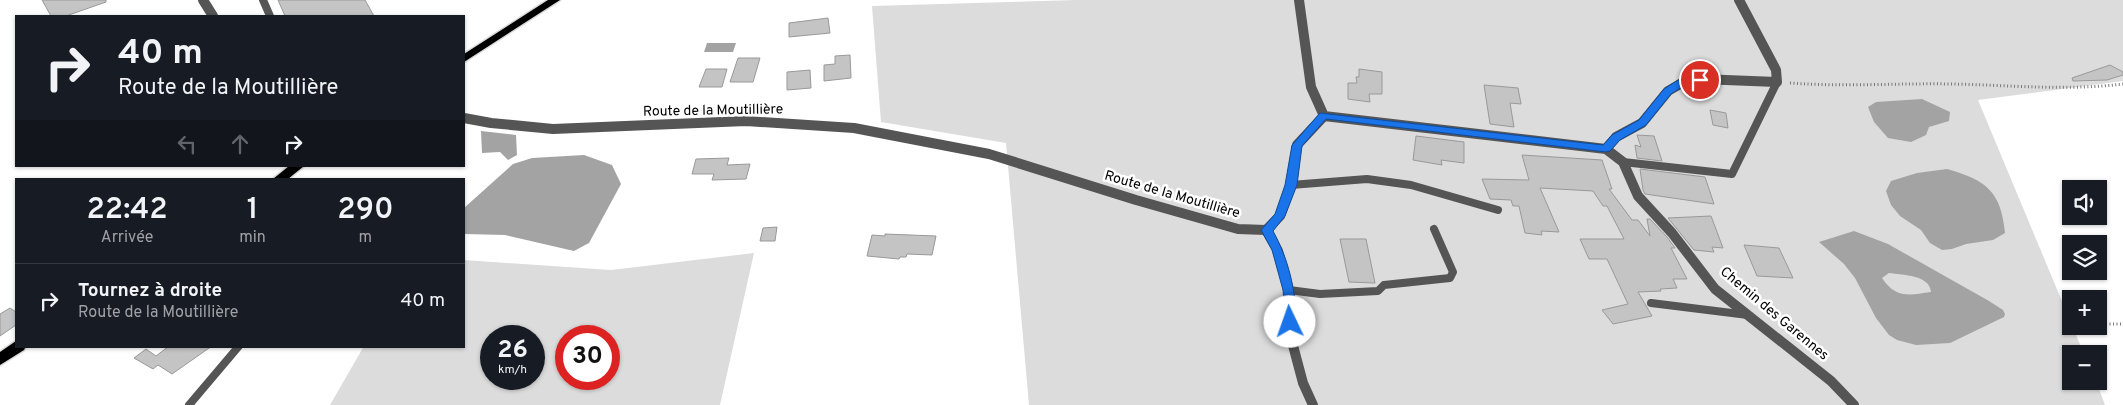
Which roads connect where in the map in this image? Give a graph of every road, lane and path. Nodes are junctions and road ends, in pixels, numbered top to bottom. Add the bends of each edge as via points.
1 (203, 0) edge
2 (263, 0) edge
3 (555, 0) edge
4 (1299, 0) edge
5 (1739, 0) edge
6 (212, 15) edge
7 (270, 15) edge
8 (465, 58) edge
9 (1777, 82) junction
10 (2123, 84) edge
11 (1324, 116) junction
12 (465, 118) edge
13 (1606, 149) junction
14 (1623, 162) junction
15 (297, 167) edge
16 (280, 178) edge
17 (1291, 185) junction
18 (1498, 210) dead end
19 (1434, 229) dead end
20 (1266, 230) junction
21 (1289, 290) junction
22 (1651, 303) dead end
23 (1748, 315) junction
24 (2107, 324) edge
25 (2123, 324) edge
26 (16, 348) edge
27 (237, 348) edge
28 (0, 358) edge
29 (189, 405) edge
30 (1313, 405) edge
31 (1854, 405) edge

1 - 6 street
2 - 7 lane
3 - 8 main road
4 - 11 street via 1311,87
5 - 9 street via 1776,70
9 - 10 path via 1814,85 1953,84 2047,89
9 - 13 street via 1682,82 1668,91 1642,123 1616,137
9 - 14 lane via 1732,174
11 - 13 street
11 - 17 street via 1297,145
12 - 20 street, Route de la Moutillière via 553,129 746,121 854,128 989,154 1238,229
13 - 14 street, Chemin des Garennes
14 - 23 street, Chemin des Garennes via 1638,196 1715,288
15 - 16 main road
17 - 18 lane via 1366,179 1411,185
17 - 20 street via 1280,216
19 - 21 lane via 1453,272 1450,278 1384,285 1378,291 1320,294
20 - 21 street via 1278,250
21 - 30 street via 1292,338 1303,383
22 - 23 lane
23 - 31 street, Chemin des Garennes via 1831,381
24 - 25 path
26 - 28 main road
27 - 29 lane

